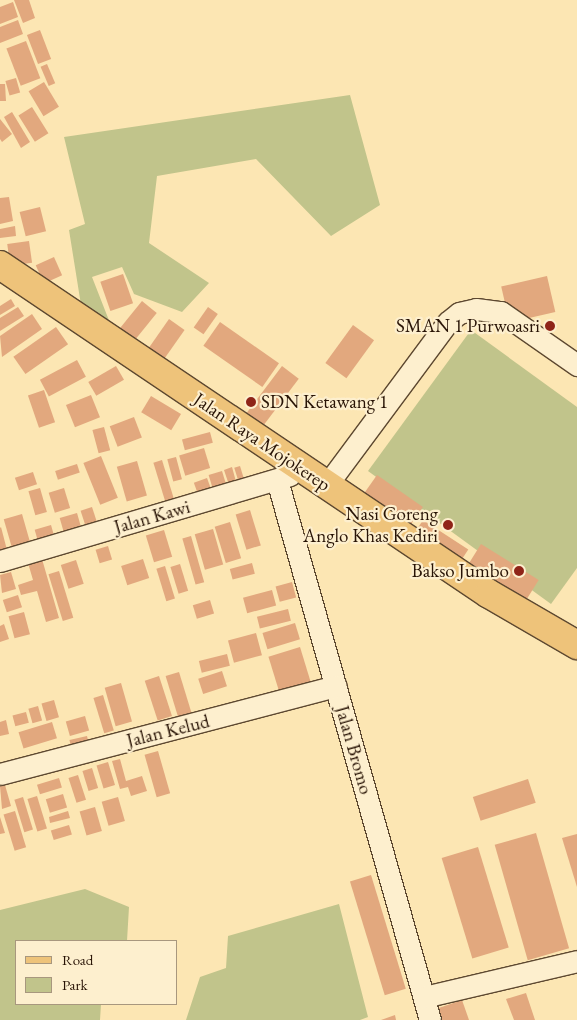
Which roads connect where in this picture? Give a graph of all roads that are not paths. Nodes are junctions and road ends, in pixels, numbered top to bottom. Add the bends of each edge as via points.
1 (0, 265) edge
2 (577, 365) edge
3 (302, 470) junction
4 (277, 480) junction
5 (326, 486) junction
6 (0, 562) edge
7 (577, 645) edge
8 (336, 686) junction
9 (0, 774) edge
10 (577, 961) edge
11 (424, 997) junction
12 (430, 1020) edge

1 - 3 main road, Jalan Raya Mojokerep
2 - 5 street via 502,312 476,309 459,314 448,322
3 - 4 street, Jalan Kawi
3 - 5 main road, Jalan Raya Mojokerep
4 - 6 street, Jalan Kawi
4 - 8 street, Jalan Bromo
5 - 7 main road, Jalan Raya Mojokerep via 489,594
8 - 9 street, Jalan Kelud
8 - 11 street, Jalan Bromo
10 - 11 street
11 - 12 street, Jalan Bromo

